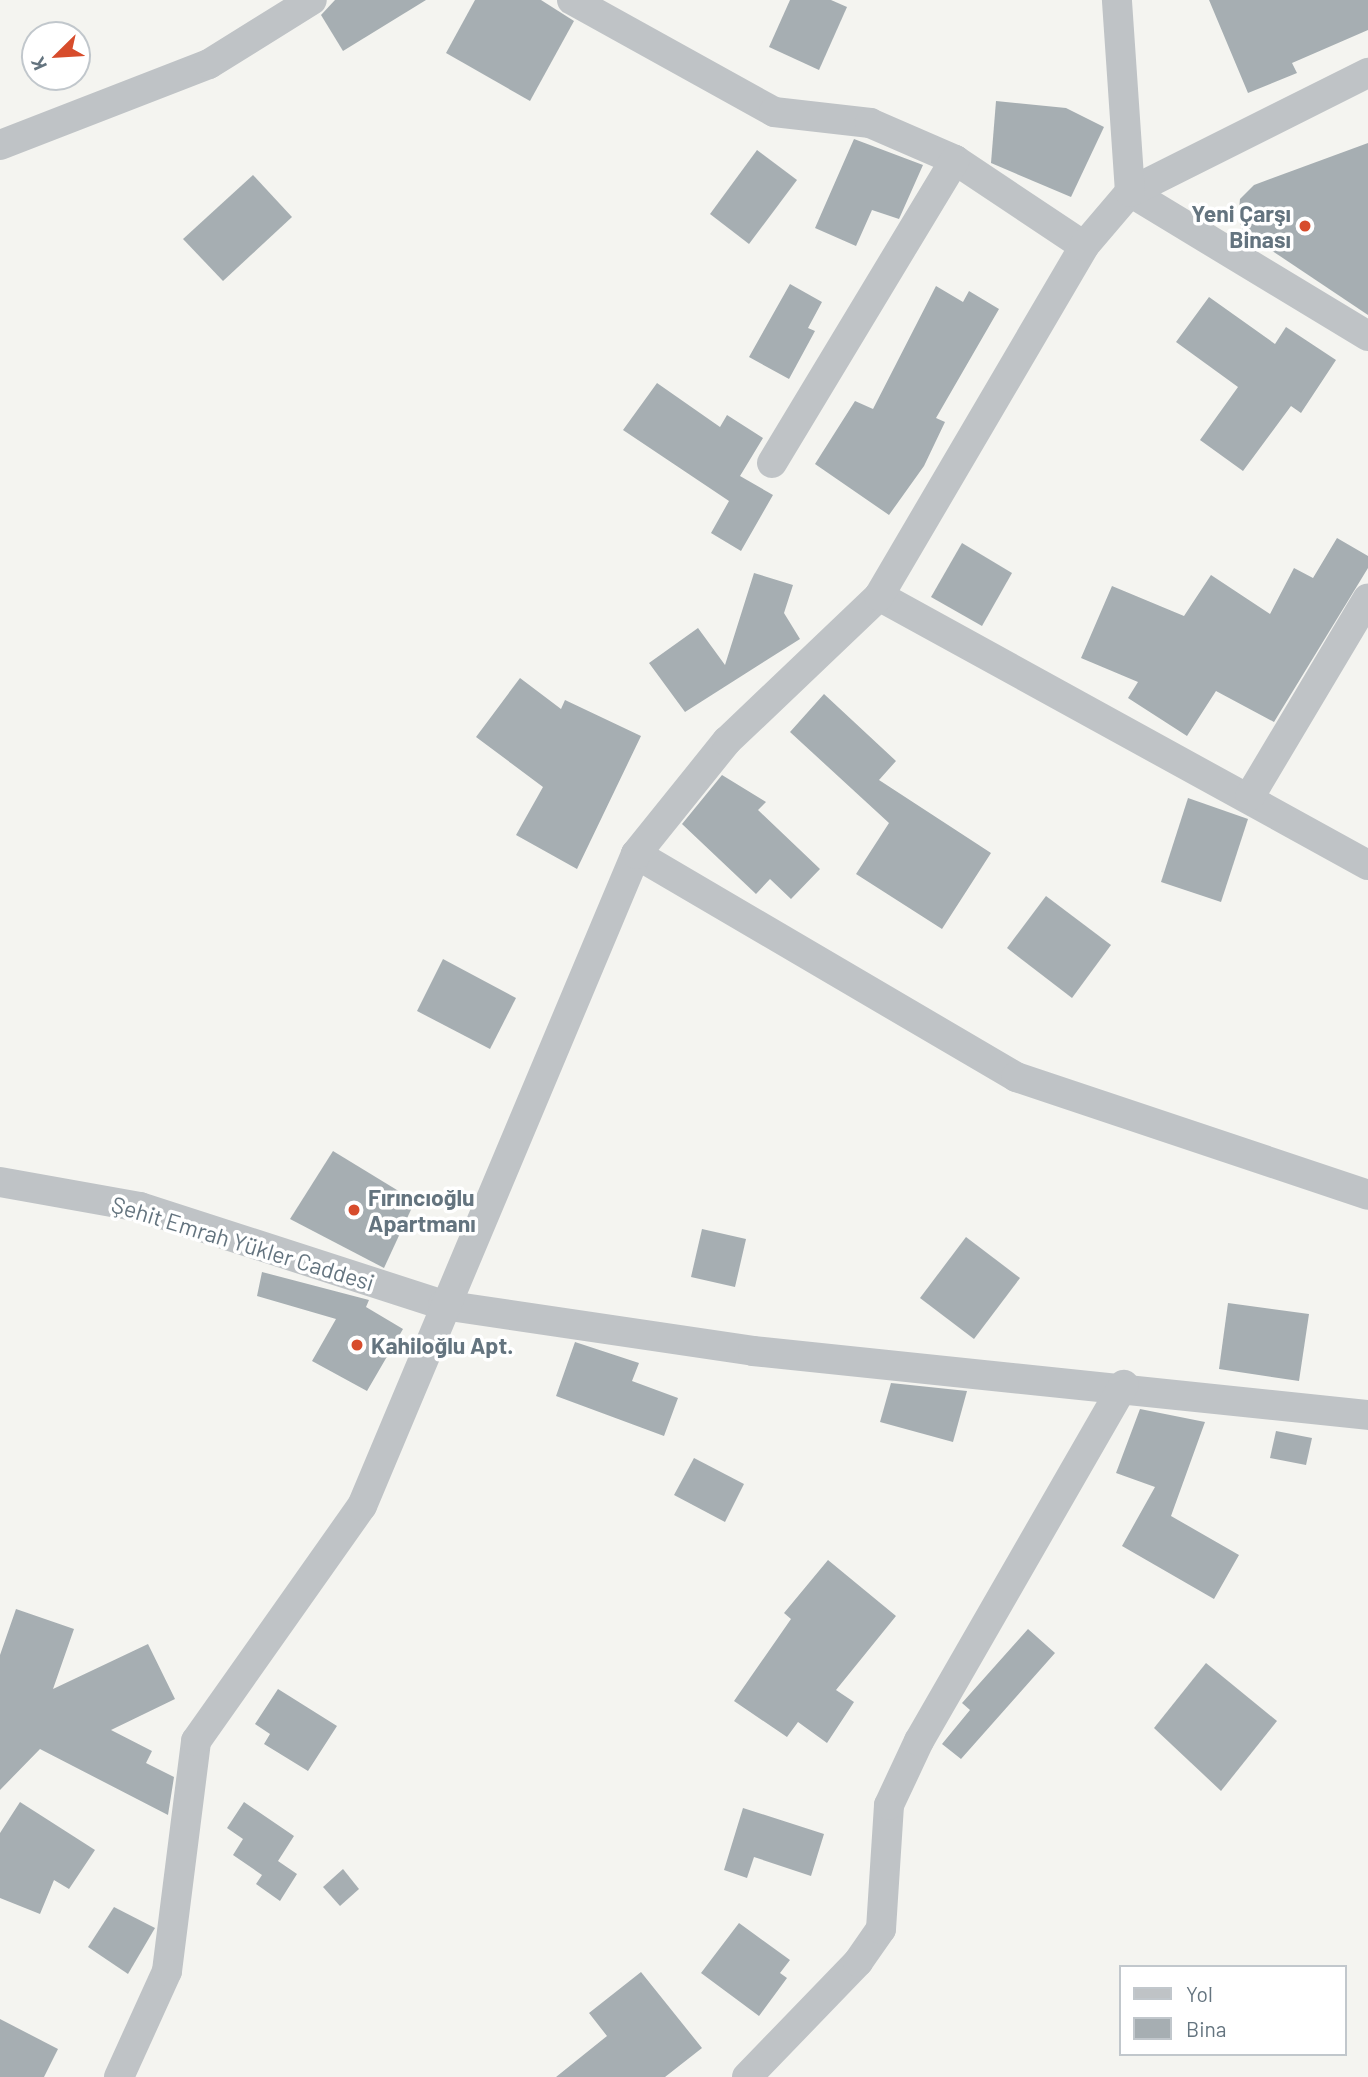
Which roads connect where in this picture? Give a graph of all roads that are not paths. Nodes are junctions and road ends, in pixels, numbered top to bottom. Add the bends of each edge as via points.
1 (312, 0) edge
2 (572, 0) edge
3 (1117, 0) edge
4 (1368, 73) edge
5 (0, 145) edge
6 (955, 160) junction
7 (1130, 192) junction
8 (1084, 246) junction
9 (1368, 336) edge
10 (772, 463) dead end
11 (879, 596) junction
12 (1368, 598) edge
13 (1250, 796) junction
14 (636, 854) junction
15 (1368, 865) edge
16 (0, 1182) edge
17 (1368, 1195) edge
18 (443, 1305) junction
19 (1124, 1385) junction
20 (1368, 1415) edge
21 (119, 2077) edge
22 (747, 2077) edge

1 - 5 street via 209,64
2 - 6 street via 774,112 870,123
3 - 7 street
4 - 7 street
6 - 8 street
6 - 10 street
7 - 8 street
7 - 9 street
8 - 11 street
11 - 13 street
11 - 14 street via 727,741
12 - 13 street
13 - 15 street
14 - 17 street via 1016,1077
14 - 18 street
16 - 18 street, Şehit Emrah Yükler Caddesi via 140,1207
18 - 19 street, Şehit Emrah Yükler Caddesi via 753,1351
18 - 21 street via 362,1506 196,1741 167,1971
19 - 20 street, Şehit Emrah Yükler Caddesi
19 - 22 street via 919,1741 888,1805 881,1929 858,1962

